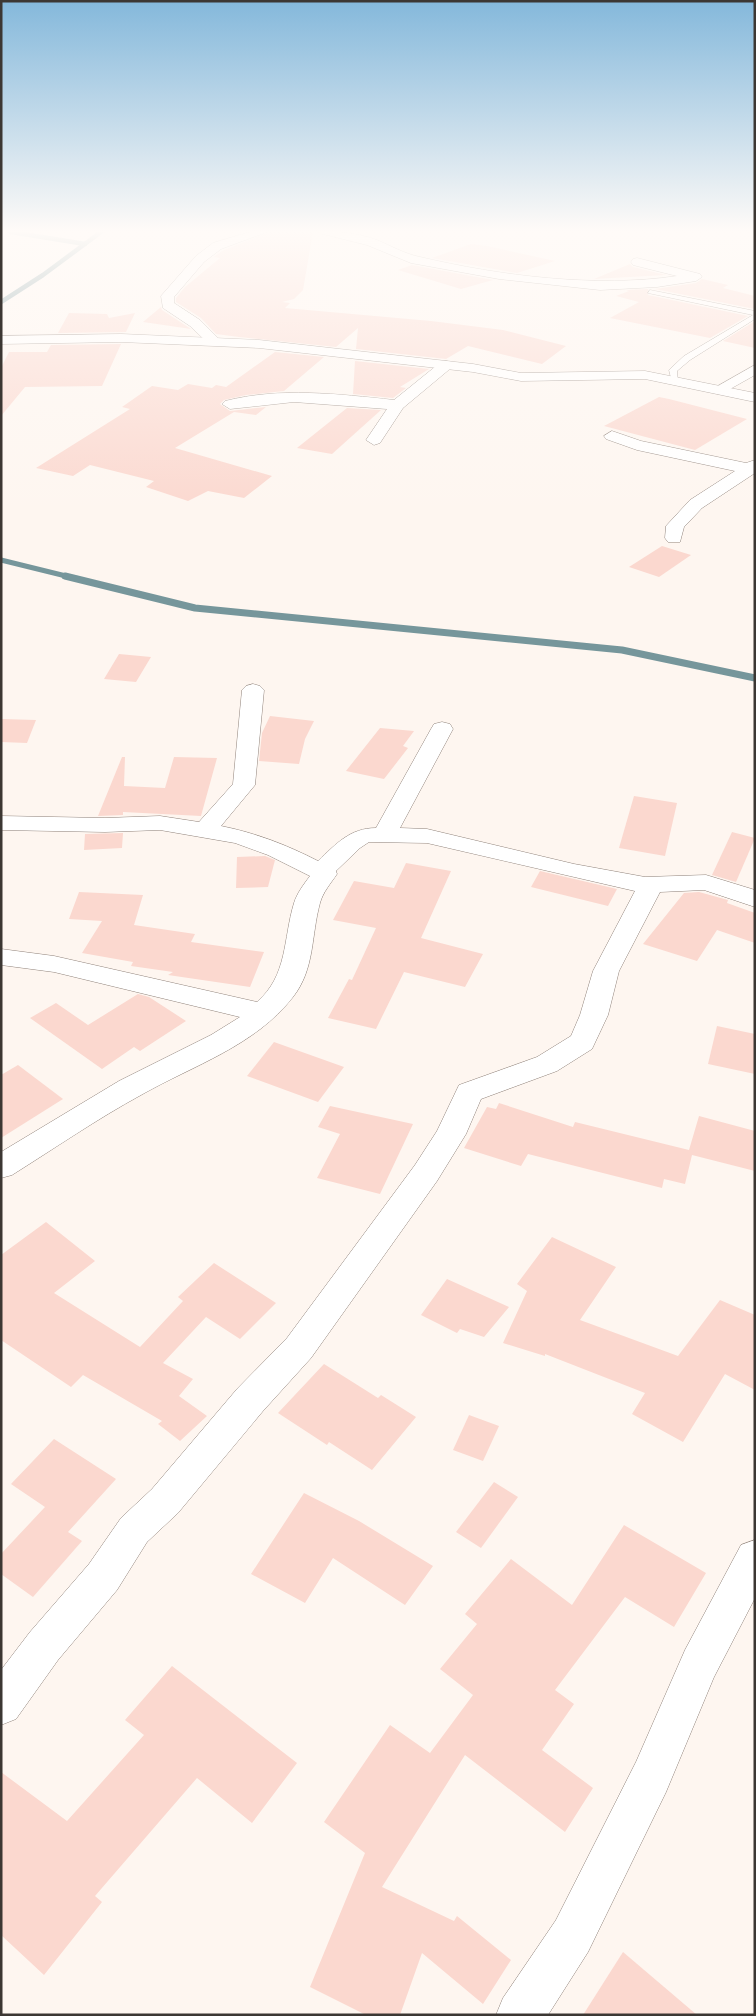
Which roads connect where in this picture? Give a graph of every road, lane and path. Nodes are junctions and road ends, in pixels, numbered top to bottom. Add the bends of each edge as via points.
1 (198, 326) edge
2 (737, 326) edge
3 (1, 340) edge
4 (214, 341) junction
5 (446, 365) junction
6 (755, 369) edge
7 (675, 380) junction
8 (718, 390) junction
9 (755, 398) edge
10 (230, 404) dead end
11 (397, 405) junction
12 (612, 436) dead end
13 (374, 440) dead end
14 (752, 467) edge
15 (674, 538) dead end
16 (253, 690) dead end
17 (442, 729) dead end
18 (1, 823) edge
19 (205, 830) junction
20 (383, 837) junction
21 (321, 872) junction
22 (643, 885) junction
23 (755, 899) edge
24 (1, 957) edge
25 (264, 1013) junction
26 (1, 1167) edge
27 (755, 1558) edge
28 (1, 1704) edge
29 (520, 2015) edge

1 - 4 street
2 - 7 lane via 673,370
3 - 4 street
4 - 5 street
5 - 7 street via 520,377 645,375
5 - 11 street
6 - 8 street
7 - 8 street
8 - 9 street
10 - 11 street via 297,396
11 - 13 street
12 - 14 street via 637,445
14 - 15 street via 696,504 675,526
16 - 19 street via 244,785
17 - 20 street
18 - 19 street via 160,824
19 - 21 street via 259,843
20 - 21 street via 364,835
20 - 22 street via 426,836
21 - 25 street via 325,874 308,901 293,971 284,989
22 - 23 street via 706,882
22 - 28 street via 650,886 606,971 594,1015 582,1042 547,1064 469,1092 450,1134 426,1173 299,1348 250,1400 165,1501 134,1530 103,1577 44,1646
24 - 25 street via 54,964
25 - 26 street via 218,1044 147,1079
27 - 29 street via 699,1664 651,1777 572,1936

